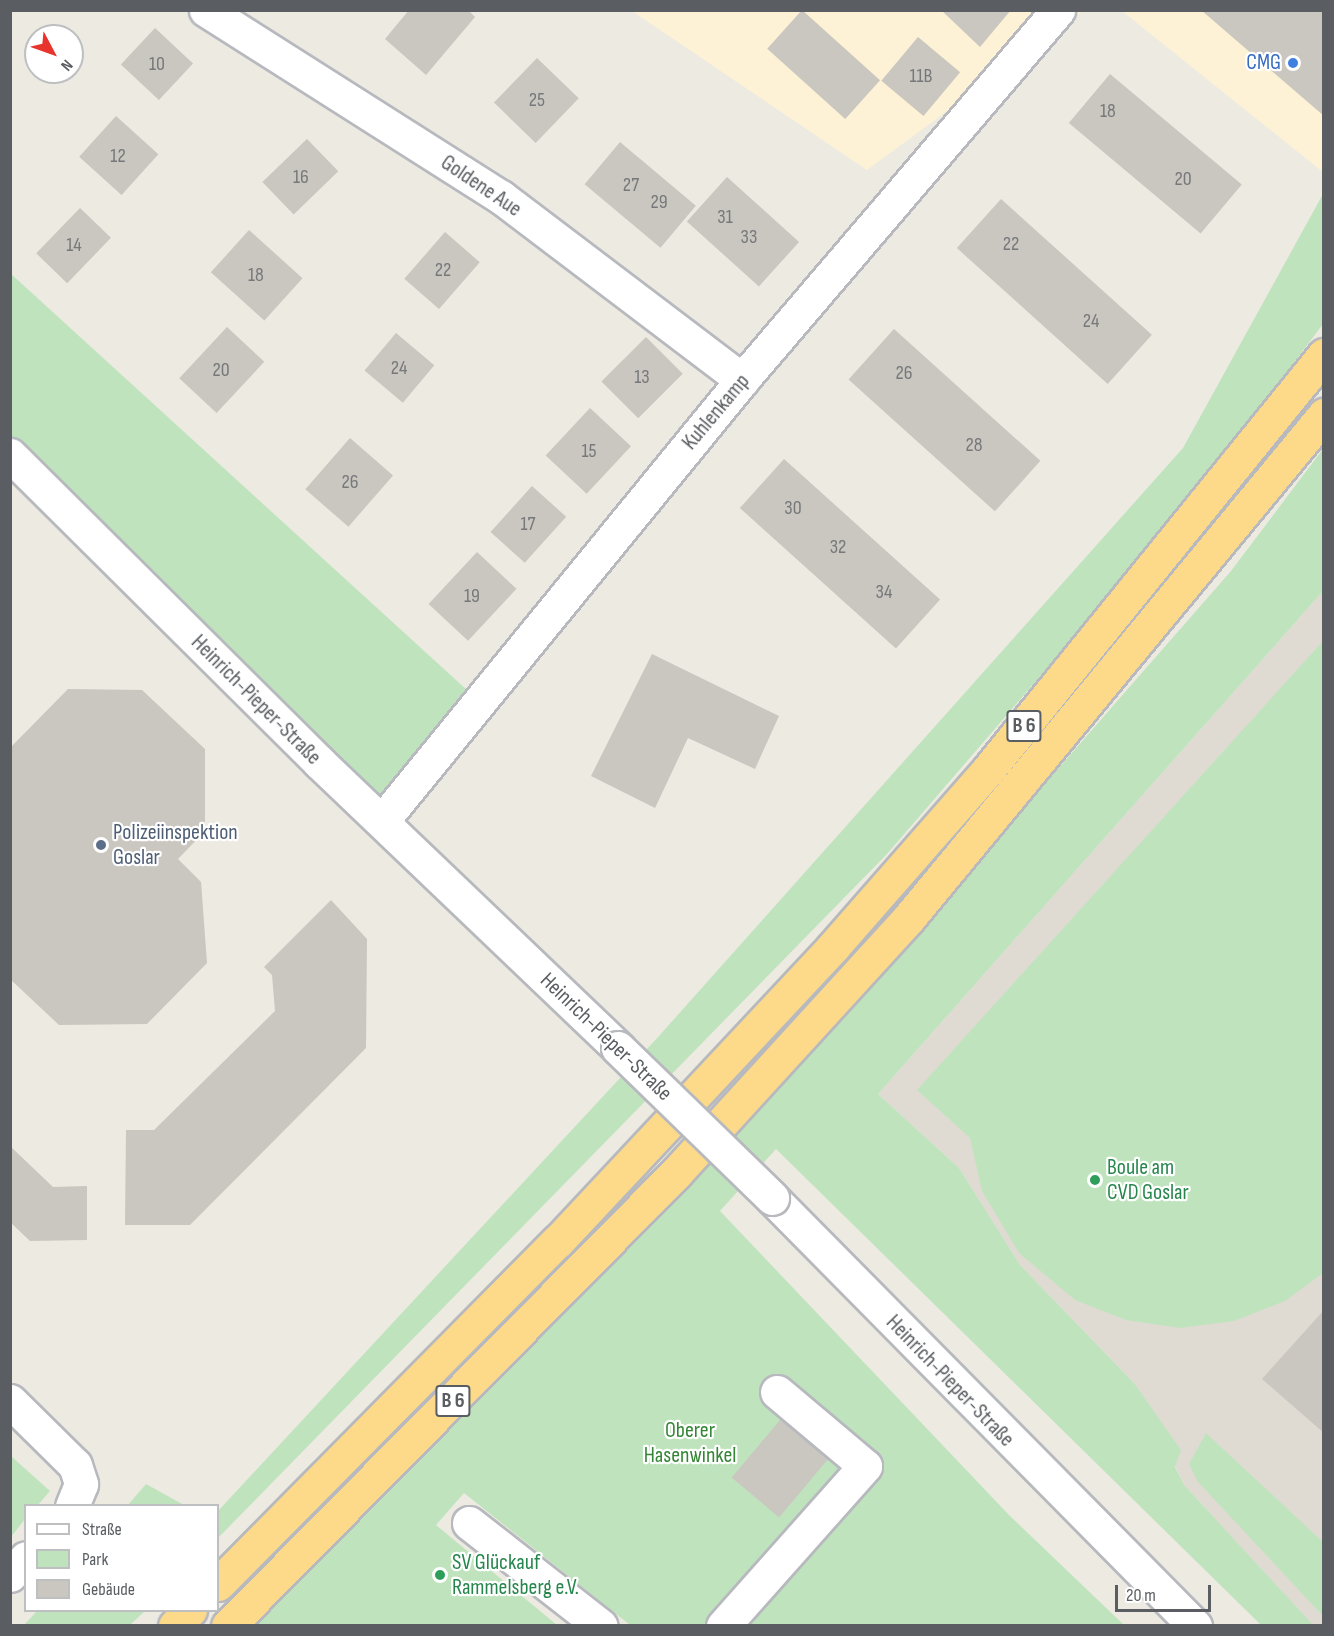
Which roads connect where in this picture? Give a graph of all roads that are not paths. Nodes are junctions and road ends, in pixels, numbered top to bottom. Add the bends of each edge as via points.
1 (206, 10) edge
2 (1058, 10) edge
3 (1323, 355) edge
4 (742, 380) junction
5 (1323, 415) edge
6 (10, 455) edge
7 (382, 821) junction
8 (777, 1392) dead end
9 (10, 1401) edge
10 (73, 1504) edge
11 (469, 1523) dead end
12 (24, 1560) edge
13 (10, 1575) edge
14 (219, 1583) edge
15 (189, 1612) edge
16 (175, 1626) edge
17 (228, 1626) edge
18 (601, 1626) edge
19 (723, 1626) edge
20 (1195, 1626) edge

1 - 4 street, Goldene Aue via 501,196
2 - 4 street, Kuhlenkamp
3 - 14 highway, B 6 via 1002,752 834,947 558,1241
4 - 7 street, Kuhlenkamp
5 - 17 highway, B 6 via 908,919 676,1173
6 - 7 street, Heinrich-Pieper-Straße
7 - 20 street, Heinrich-Pieper-Straße, bridge via 772,1198
8 - 19 street via 865,1466
9 - 10 street via 75,1465 81,1484
11 - 18 street
12 - 13 street
15 - 16 highway

